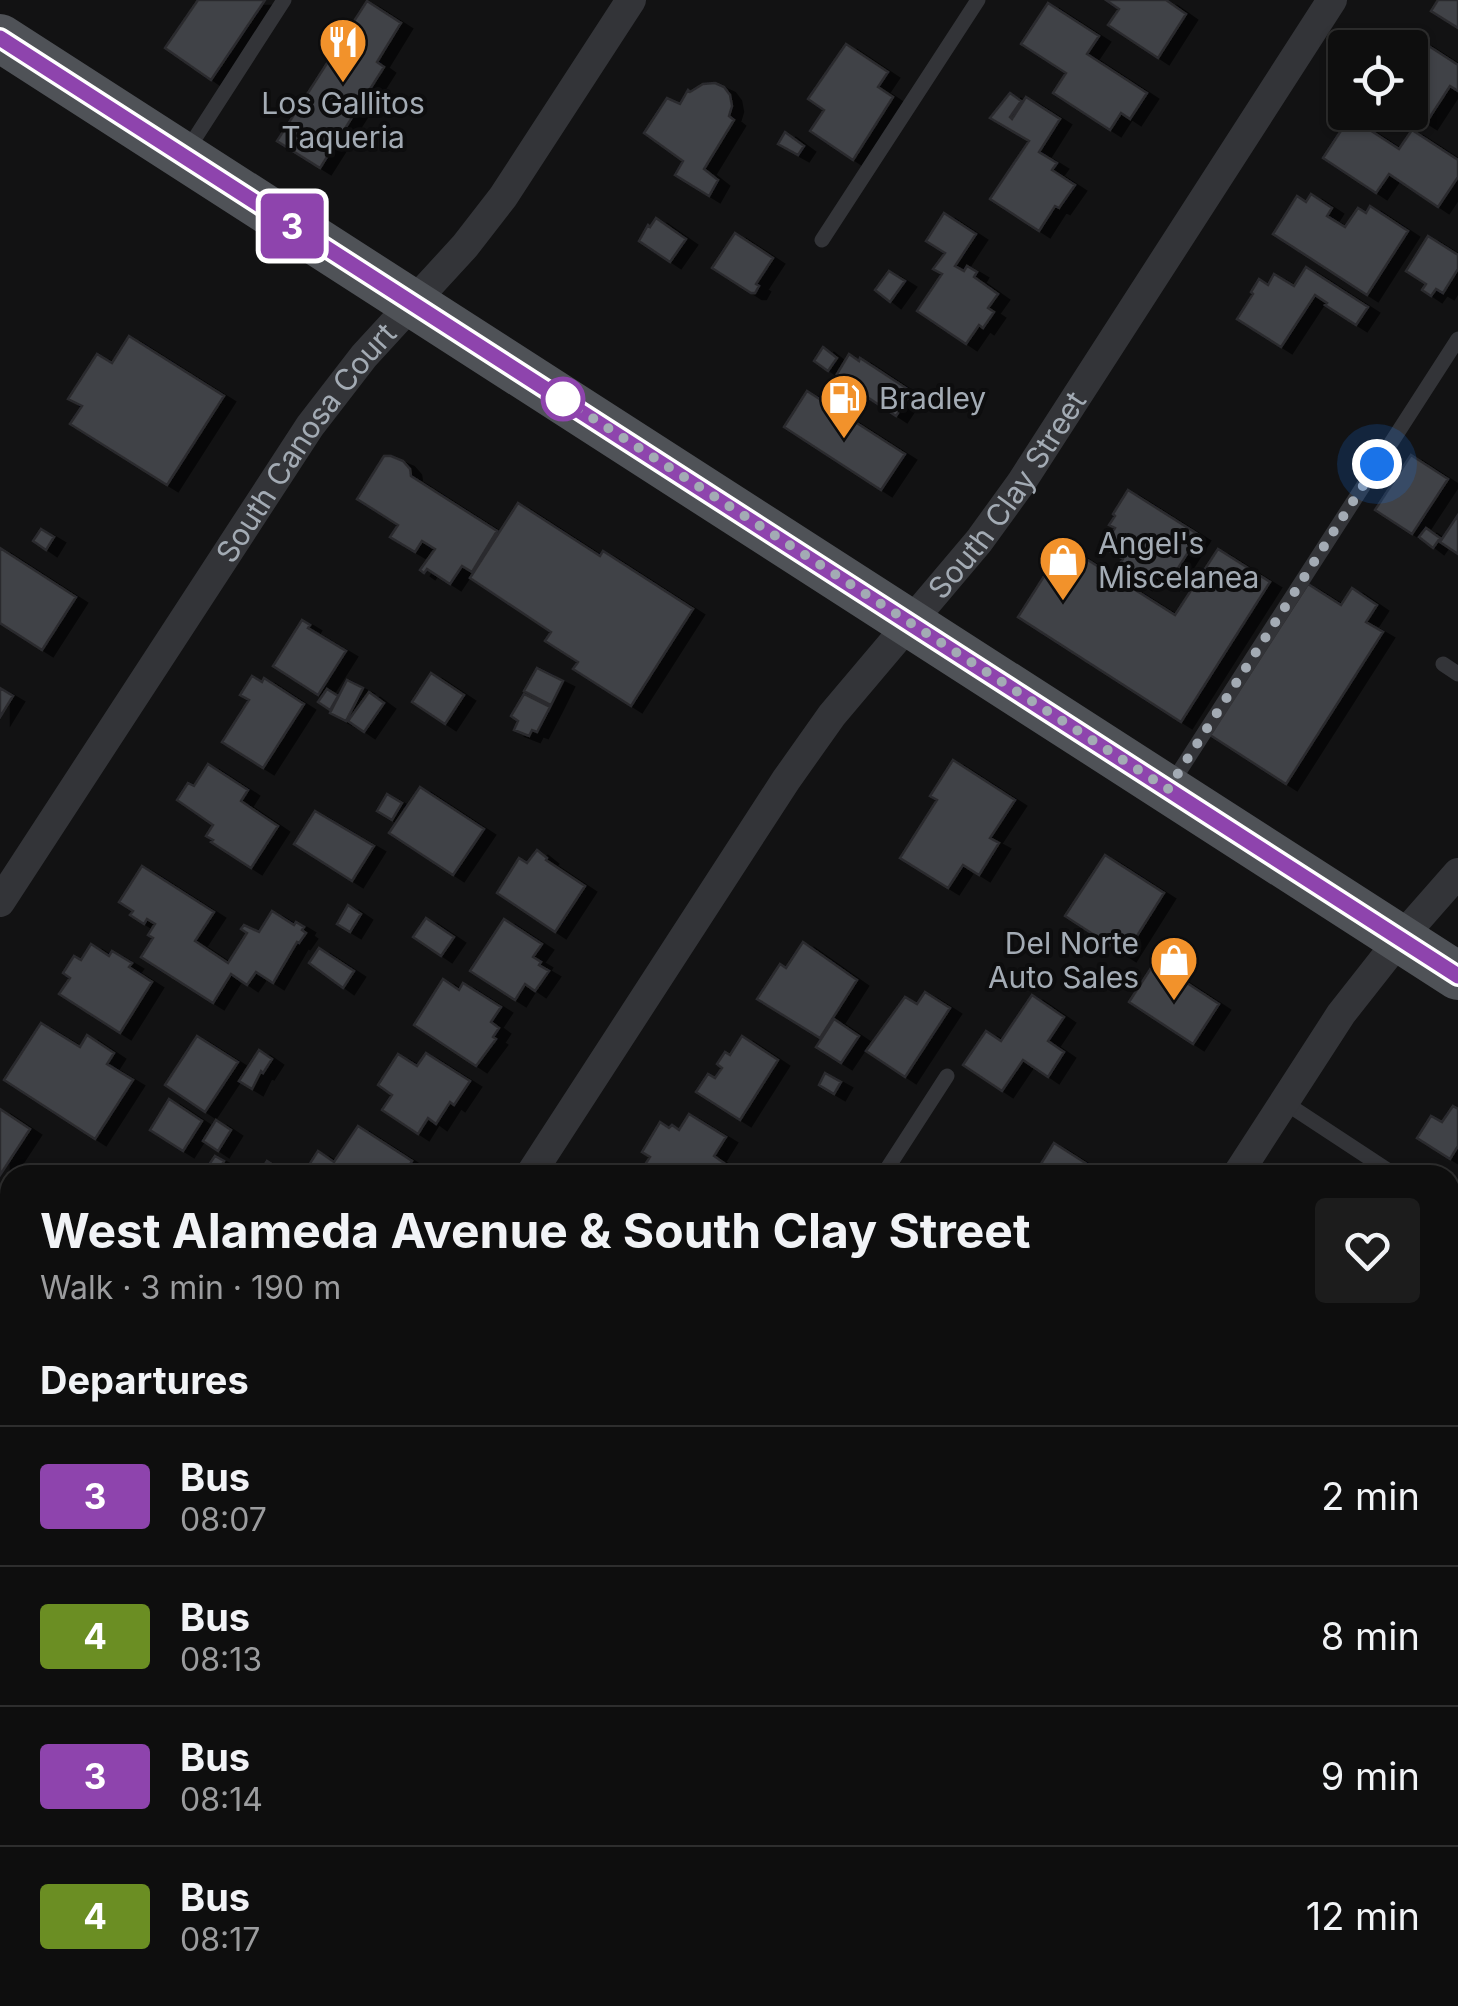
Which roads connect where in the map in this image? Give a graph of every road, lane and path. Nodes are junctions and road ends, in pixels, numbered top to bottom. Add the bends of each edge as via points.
1 (284, 0) edge
2 (631, 0) edge
3 (978, 0) edge
4 (1332, 0) edge
5 (0, 38) edge
6 (183, 156) junction
7 (822, 240) dead end
8 (412, 303) junction
9 (1458, 339) edge
10 (911, 623) junction
11 (1443, 664) dead end
12 (1458, 674) edge
13 (1168, 789) junction
14 (1458, 873) edge
15 (0, 902) edge
16 (1400, 939) junction
17 (1458, 976) edge
18 (947, 1076) dead end
19 (1284, 1102) junction
20 (536, 1165) edge
21 (889, 1165) edge
22 (1243, 1165) edge
23 (1380, 1165) edge

1 - 6 lane
2 - 8 street, South Canosa Court via 503,197
3 - 7 lane
4 - 10 street, South Clay Street via 1021,483
5 - 6 main road
6 - 8 main road
8 - 10 main road
8 - 15 street, South Canosa Court via 310,426
9 - 13 lane
10 - 13 main road
10 - 20 street, South Clay Street via 786,780
11 - 12 lane
13 - 16 main road
14 - 16 street
16 - 17 main road
16 - 19 street
18 - 21 lane
19 - 22 street
19 - 23 lane

